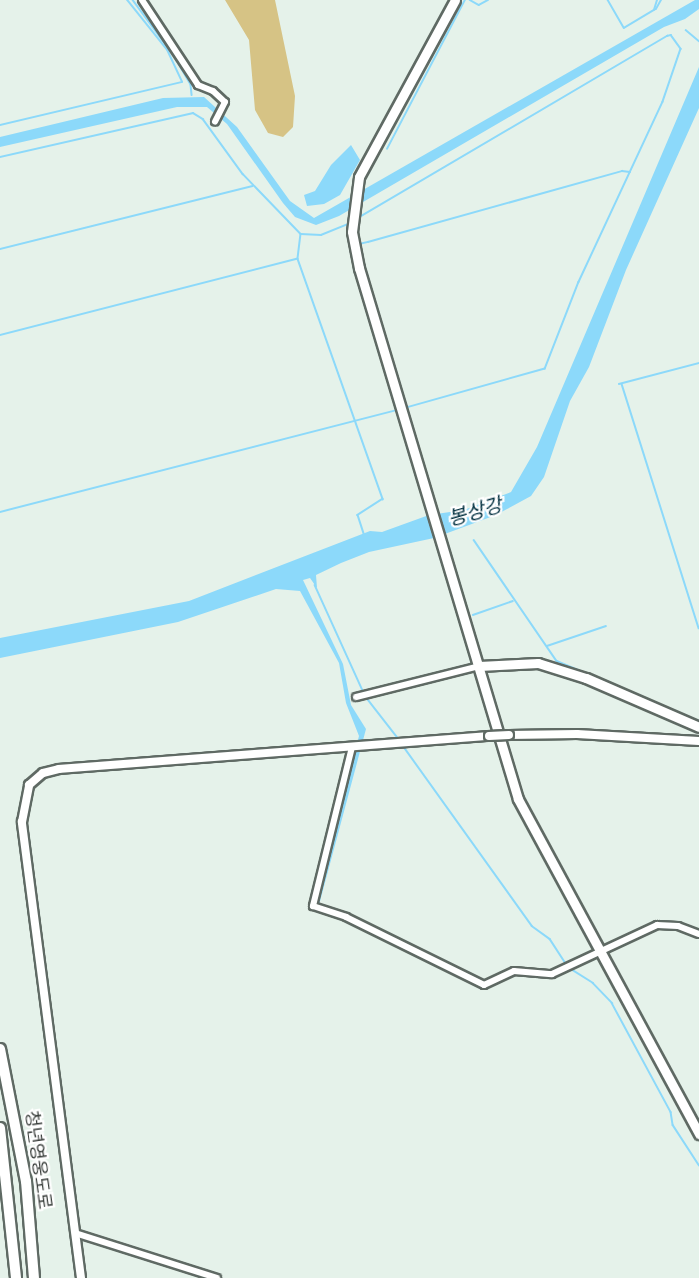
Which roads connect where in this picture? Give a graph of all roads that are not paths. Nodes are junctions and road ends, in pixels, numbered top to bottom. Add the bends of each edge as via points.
1 (142, 0) edge
2 (455, 0) edge
3 (215, 119) dead end
4 (480, 672) junction
5 (356, 696) dead end
6 (699, 727) edge
7 (699, 741) edge
8 (354, 747) junction
9 (699, 934) edge
10 (601, 952) junction
11 (0, 1049) edge
12 (0, 1128) edge
13 (699, 1134) edge
14 (75, 1233) junction
15 (16, 1278) edge
16 (34, 1278) edge
17 (81, 1278) edge
18 (217, 1278) edge

1 - 3 street via 198,85 225,102
2 - 4 main road via 359,177 352,232 359,268
4 - 5 street
4 - 6 main road via 538,663 586,678
4 - 10 main road via 518,799
7 - 8 main road, bridge via 577,734 509,735
8 - 10 street via 313,906 345,917 477,985 514,971 552,974
8 - 14 main road via 59,769 43,773 29,785 22,822
9 - 10 street via 678,926 657,925
10 - 13 main road
11 - 16 highway, 청년영웅도로 via 26,1181
12 - 15 highway, 청년영웅도로
14 - 17 main road
14 - 18 street

